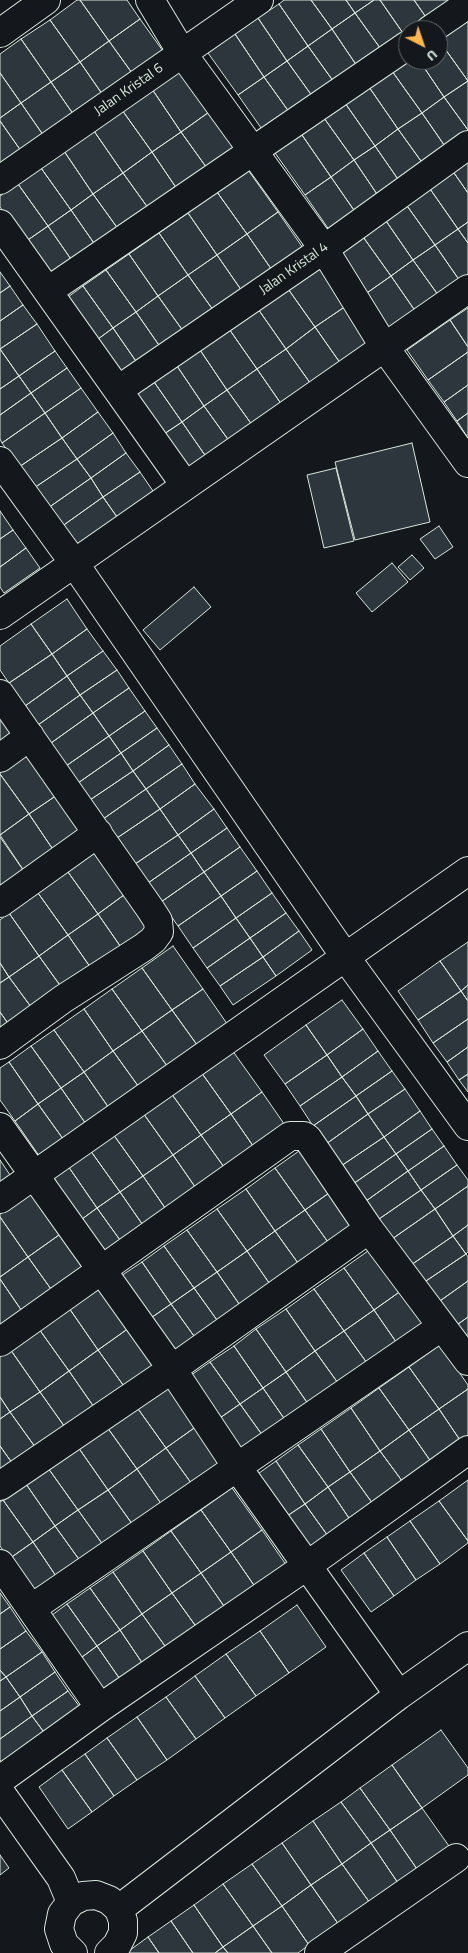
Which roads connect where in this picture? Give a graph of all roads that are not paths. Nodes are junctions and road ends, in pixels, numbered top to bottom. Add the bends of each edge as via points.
1 (46, 0) edge
2 (150, 0) edge
3 (259, 0) edge
4 (468, 4) edge
5 (445, 20) edge
6 (0, 33) edge
7 (398, 52) edge
8 (182, 53) junction
9 (468, 146) edge
10 (254, 151) junction
11 (0, 180) edge
12 (0, 224) edge
13 (324, 249) junction
14 (468, 289) edge
15 (48, 291) junction
16 (385, 348) junction
17 (118, 390) junction
18 (0, 461) edge
19 (468, 463) edge
20 (185, 485) junction
21 (74, 563) junction
22 (0, 615) edge
23 (0, 694) edge
24 (30, 736) junction
25 (0, 758) edge
26 (98, 833) junction
27 (466, 877) edge
28 (0, 903) edge
29 (346, 958) junction
30 (0, 1045) edge
31 (468, 1126) edge
32 (0, 1127) edge
33 (34, 1175) junction
34 (0, 1199) edge
35 (370, 1230) junction
36 (101, 1270) junction
37 (441, 1327) junction
38 (0, 1342) edge
39 (468, 1361) edge
40 (172, 1369) junction
41 (468, 1450) edge
42 (238, 1467) junction
43 (0, 1486) edge
44 (0, 1564) edge
45 (308, 1565) junction
46 (32, 1608) junction
47 (468, 1646) edge
48 (400, 1695) junction
49 (100, 1708) junction
50 (0, 1780) edge
51 (0, 1792) edge
52 (456, 1858) dead end
53 (71, 1902) junction
54 (118, 1909) junction
55 (63, 1950) edge
56 (109, 1953) edge
57 (319, 1953) edge

1 - 6 street
2 - 8 street
3 - 8 street, Jalan Kristal 6
4 - 5 street
7 - 10 street
8 - 10 street
8 - 11 street, Jalan Kristal 6
9 - 13 street, Jalan Kristal 4
10 - 13 street
10 - 15 street
12 - 15 street
13 - 16 street
13 - 17 street, Jalan Kristal 4
14 - 16 street
15 - 17 street
16 - 19 street
16 - 20 street
17 - 20 street
18 - 21 street
20 - 21 street
21 - 22 street
21 - 29 street
23 - 24 street
24 - 25 street
24 - 26 street
26 - 28 street
26 - 30 street via 158,922 159,932 154,940 63,999
27 - 29 street
29 - 31 street
29 - 33 street
32 - 33 street
33 - 34 street
33 - 36 street
35 - 36 street via 308,1139 290,1136
35 - 37 street
35 - 40 street
36 - 38 street
36 - 40 street
37 - 39 street
37 - 42 street
40 - 42 street
40 - 43 street
41 - 45 street
42 - 45 street
42 - 46 street
44 - 46 street
45 - 48 street
45 - 49 street
46 - 49 street
47 - 48 street
48 - 54 street
49 - 50 street
51 - 53 street via 60,1878
52 - 57 street
53 - 54 street via 83,1896 96,1895 109,1900
53 - 55 street via 62,1914
54 - 56 street via 123,1920 123,1933

